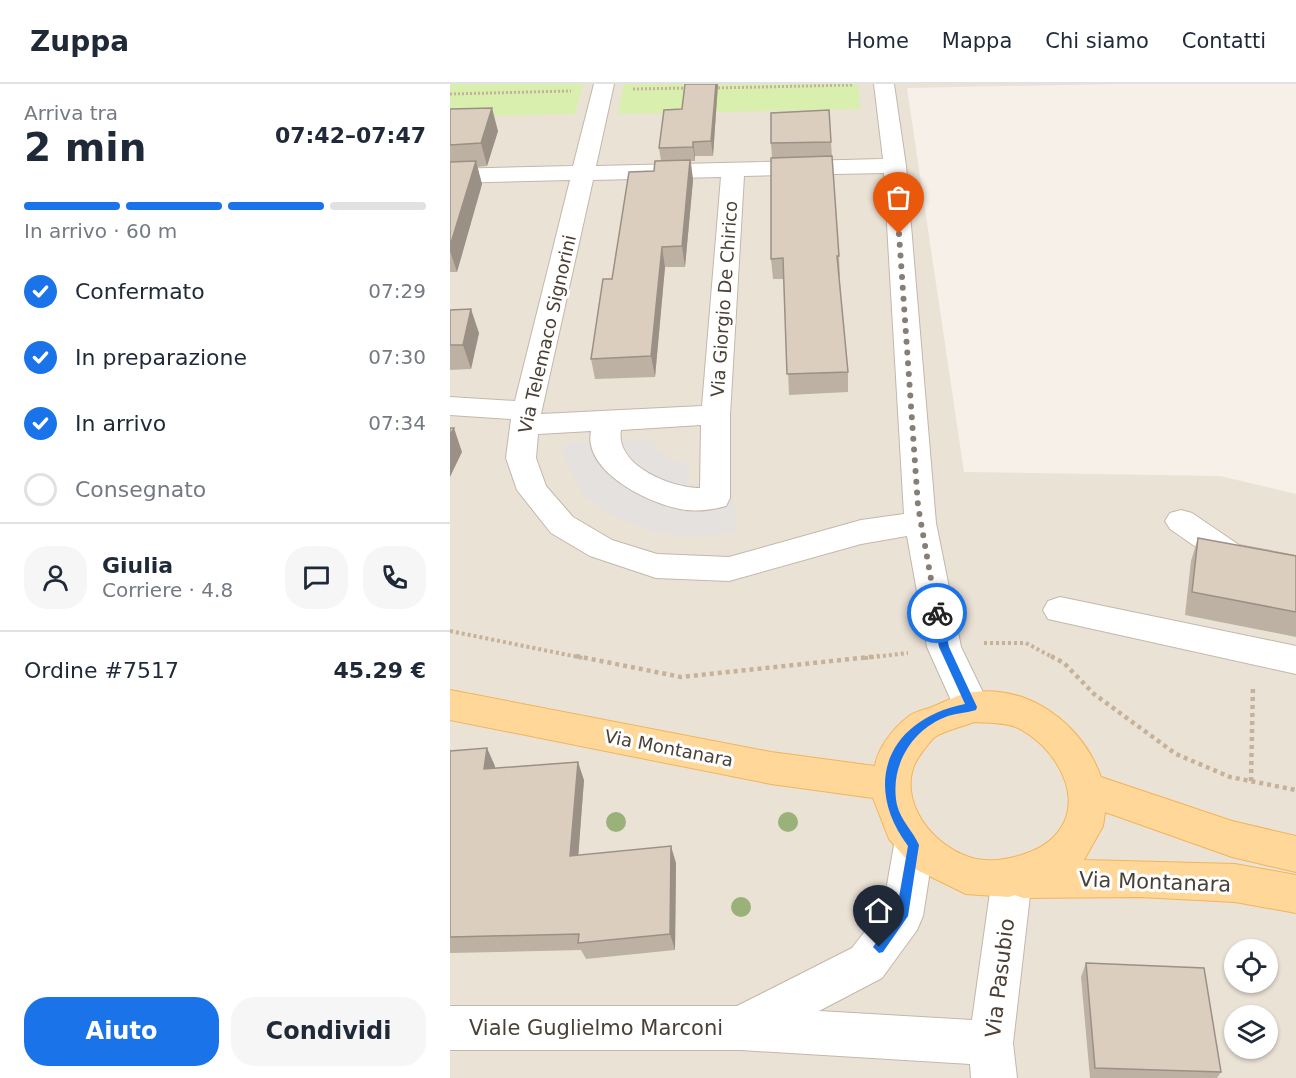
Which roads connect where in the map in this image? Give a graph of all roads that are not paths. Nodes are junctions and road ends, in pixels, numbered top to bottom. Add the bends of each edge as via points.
1 (884, 84) edge
2 (603, 87) edge
3 (895, 166) junction
4 (733, 170) junction
5 (584, 173) junction
6 (450, 176) edge
7 (450, 406) edge
8 (716, 416) junction
9 (526, 418) junction
10 (608, 421) junction
11 (1181, 521) dead end
12 (920, 523) junction
13 (1296, 568) edge
14 (1060, 610) dead end
15 (1296, 660) edge
16 (450, 705) edge
17 (972, 707) junction
18 (890, 784) junction
19 (1087, 789) junction
20 (914, 845) junction
21 (1296, 854) edge
22 (1012, 878) junction
23 (1296, 894) edge
24 (450, 1028) edge
25 (741, 1028) junction
26 (992, 1060) edge

1 - 3 street
2 - 5 street, Via Telemaco Signorini
3 - 4 street
3 - 12 street
4 - 5 street
4 - 8 street, Via Giorgio De Chirico
5 - 6 street
5 - 9 street, Via Telemaco Signorini
7 - 9 street, Via Giorgio De Chirico
8 - 10 street, Via Giorgio De Chirico
8 - 10 street via 715,498 682,499 636,479 613,461 604,442
9 - 10 street, Via Giorgio De Chirico
9 - 12 street, Via Telemaco Signorini via 521,458 532,490 562,525 601,548 656,566 729,569 861,531
11 - 13 street via 1230,555
12 - 17 street via 944,647
14 - 15 street
16 - 18 main road, Via Montanara via 771,768
17 - 18 main road via 947,712 924,724 906,740 894,761
17 - 19 main road via 1004,709 1034,719 1059,737 1078,761
18 - 20 main road via 896,816
19 - 21 main road via 1232,839
19 - 22 main road via 1087,813 1078,836 1062,855 1040,870
20 - 22 main road via 942,866 976,878
20 - 25 street, Viale Guglielmo Marconi via 902,916 867,963
22 - 23 main road, Via Montanara via 1235,883
22 - 26 street, Via Pasubio
24 - 25 street, Viale Guglielmo Marconi
25 - 26 street, Viale Guglielmo Marconi

